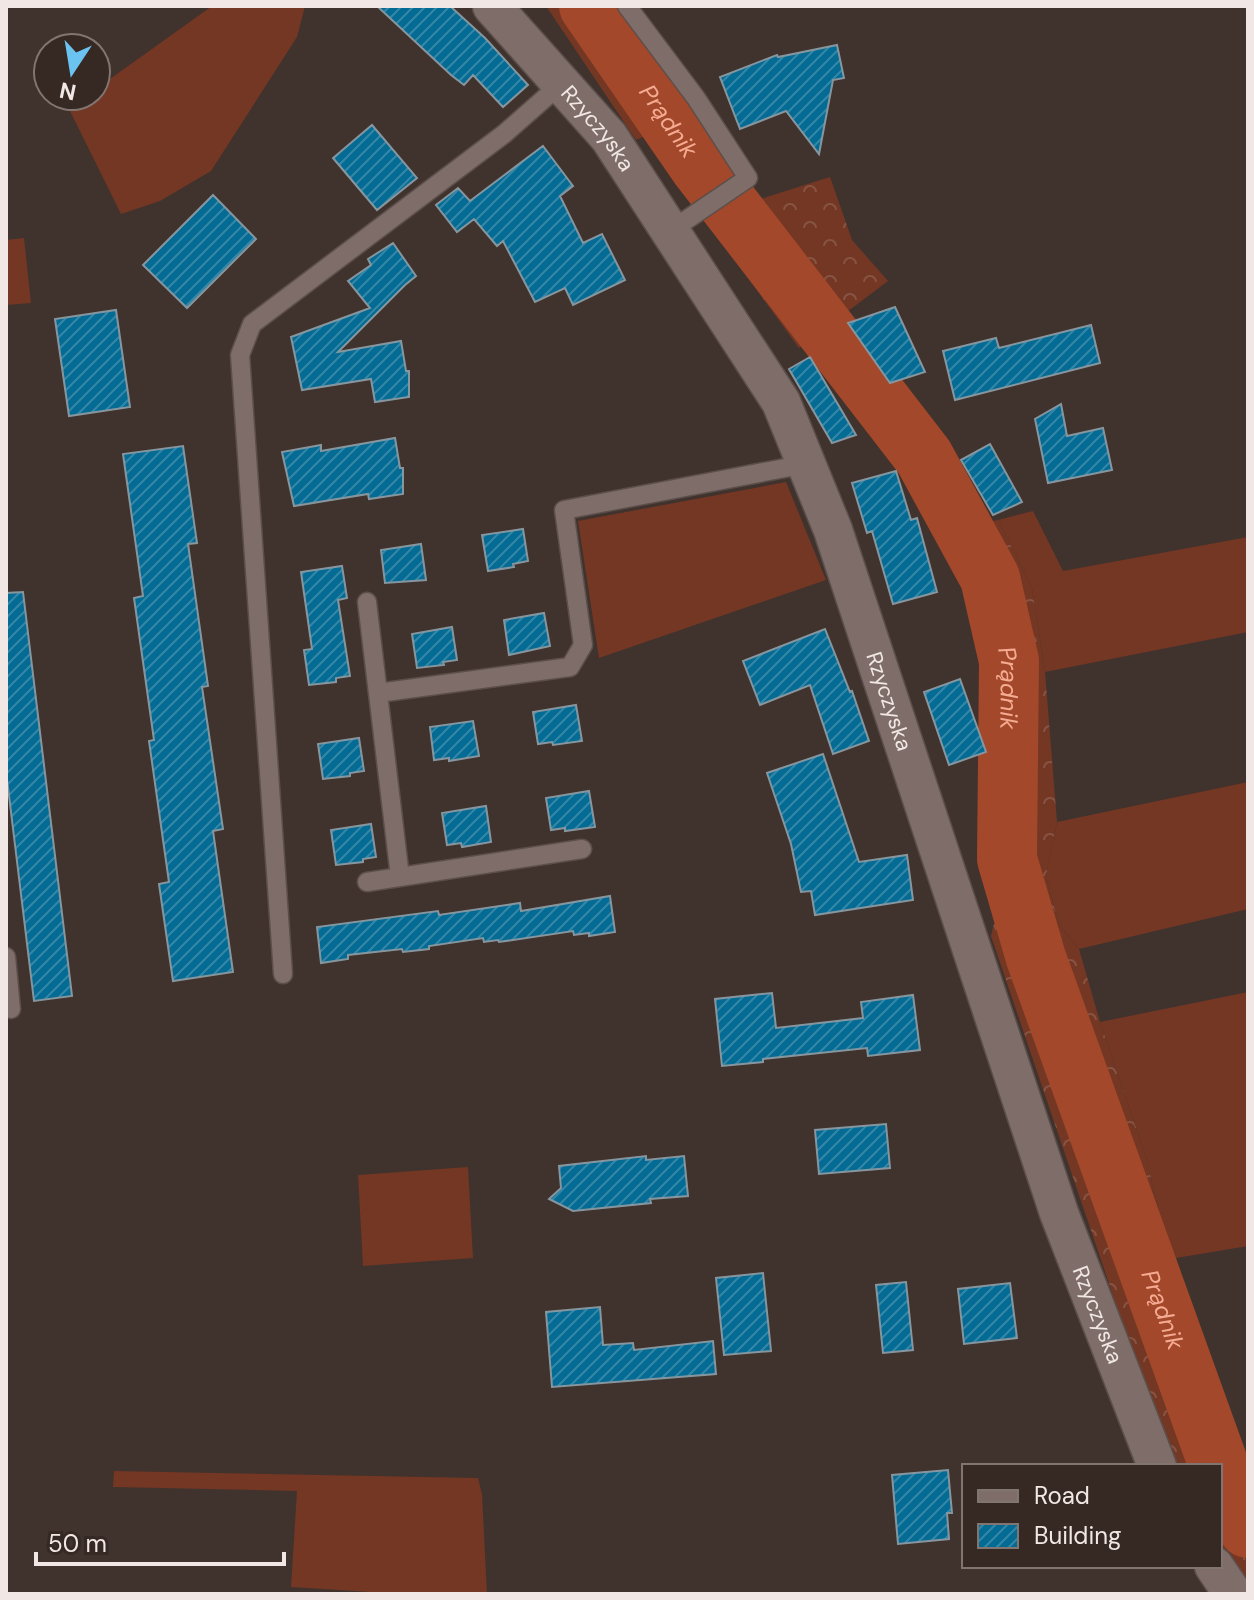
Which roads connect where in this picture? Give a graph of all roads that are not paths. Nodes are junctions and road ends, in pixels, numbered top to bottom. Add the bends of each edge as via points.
1 (492, 6) edge
2 (627, 6) edge
3 (562, 83) junction
4 (670, 231) junction
5 (806, 464) junction
6 (367, 602) dead end
7 (378, 693) junction
8 (582, 849) dead end
9 (400, 877) junction
10 (367, 882) dead end
11 (6, 957) edge
12 (283, 974) dead end
13 (11, 1009) dead end
14 (1156, 1464) edge
15 (1215, 1568) edge
16 (1233, 1594) edge

1 - 3 street, Rzyczyska
2 - 4 lane via 748,178
3 - 4 street, Rzyczyska via 609,137
3 - 12 lane via 504,134 252,324 240,355
4 - 5 street, Rzyczyska via 781,402
5 - 7 lane via 564,510 583,645 570,667
5 - 14 street, Rzyczyska via 843,558 1059,1213
6 - 7 lane
7 - 9 lane
8 - 9 lane
9 - 10 lane
11 - 13 lane
15 - 16 street

